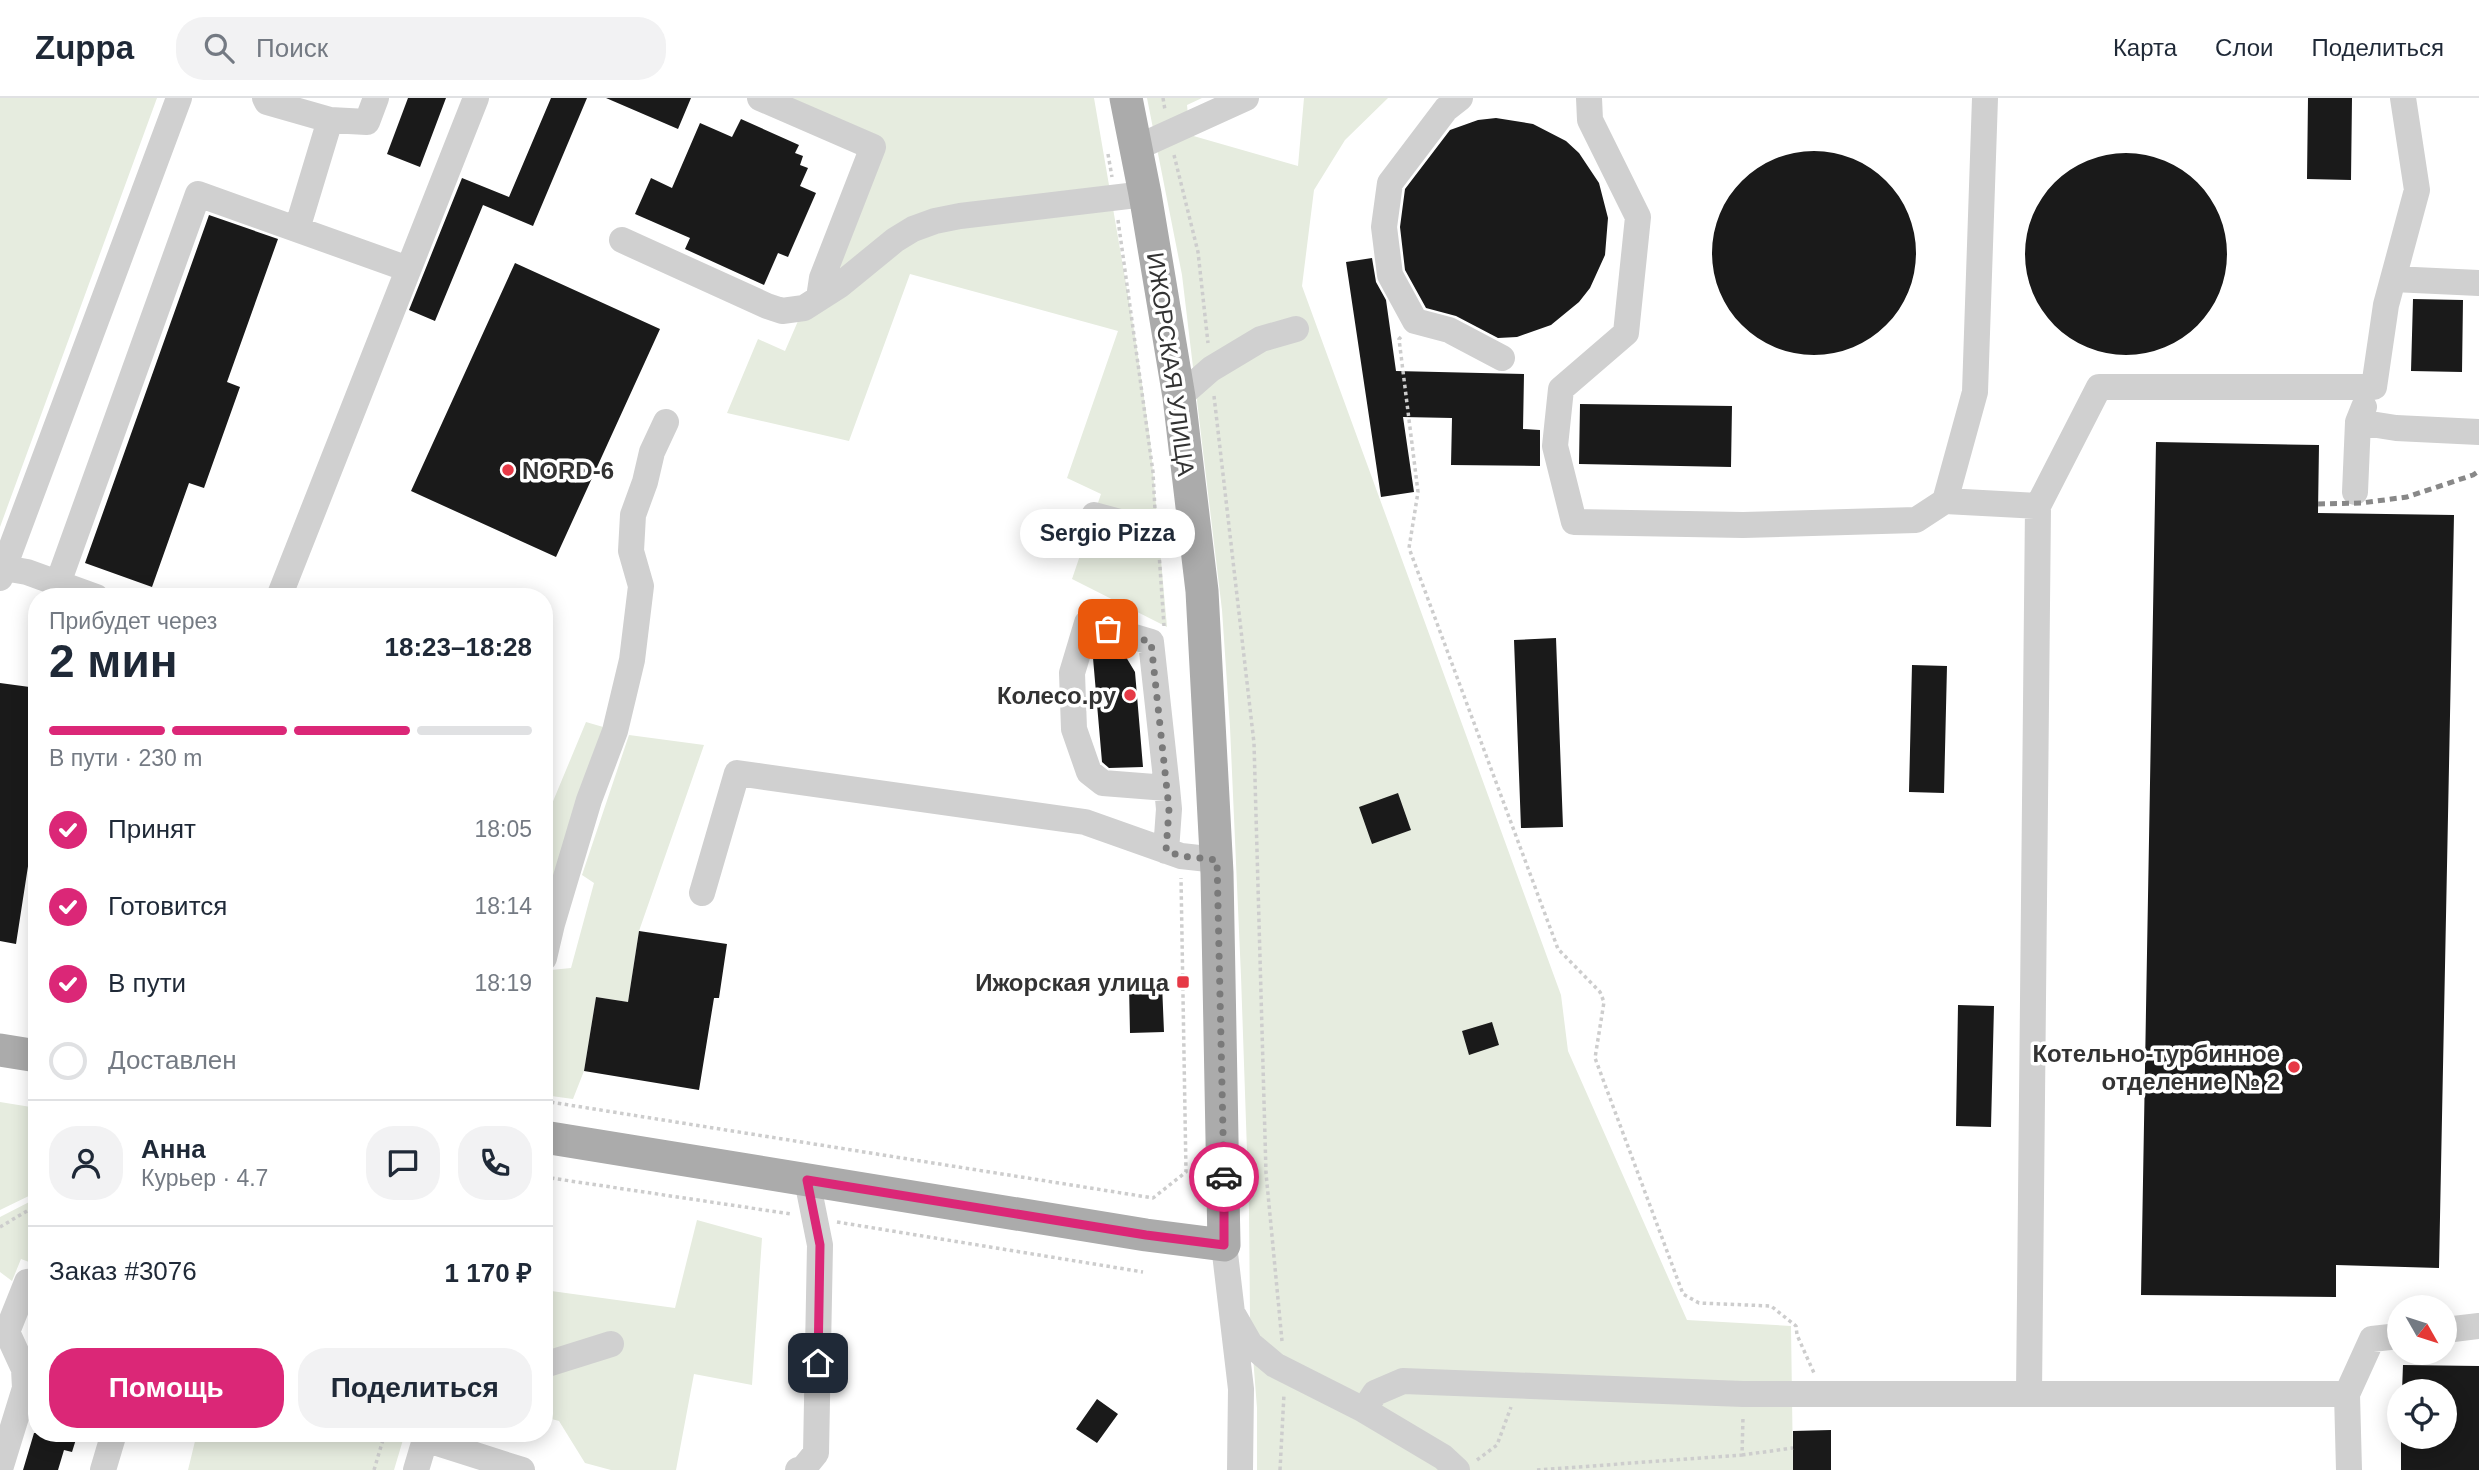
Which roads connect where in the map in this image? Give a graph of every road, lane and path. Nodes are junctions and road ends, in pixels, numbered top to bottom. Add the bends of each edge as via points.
1 (178, 98) edge
2 (265, 98) edge
3 (376, 98) edge
4 (476, 98) edge
5 (760, 98) edge
6 (1126, 98) edge
7 (1163, 98) edge
8 (1246, 98) edge
9 (1460, 98) edge
10 (1589, 98) edge
11 (1985, 98) edge
12 (2403, 98) edge
13 (330, 120) junction
14 (1169, 133) junction
15 (1136, 148) junction
16 (1145, 194) junction
17 (297, 229) junction
18 (622, 240) dead end
19 (408, 270) junction
20 (2393, 279) junction
21 (2479, 283) edge
22 (830, 291) junction
23 (1415, 321) junction
24 (1296, 329) dead end
25 (1502, 358) dead end
26 (1211, 369) junction
27 (2374, 387) junction
28 (1179, 397) junction
29 (666, 422) dead end
30 (2358, 422) junction
31 (2479, 432) edge
32 (2355, 492) dead end
33 (1945, 501) junction
34 (2038, 506) junction
35 (1094, 515) dead end
36 (1195, 533) junction
37 (2, 573) edge
38 (58, 583) junction
39 (72, 588) edge
40 (283, 588) edge
41 (1167, 788) junction
42 (1166, 851) junction
43 (1217, 860) junction
44 (702, 893) dead end
45 (553, 921) edge
46 (0, 1050) edge
47 (28, 1055) edge
48 (553, 1138) edge
49 (553, 1178) edge
50 (807, 1180) junction
51 (28, 1210) edge
52 (813, 1218) junction
53 (0, 1227) edge
54 (1224, 1245) junction
55 (1143, 1272) dead end
56 (28, 1282) edge
57 (1234, 1316) junction
58 (2479, 1326) edge
59 (2457, 1329) edge
60 (4, 1332) edge
61 (2387, 1337) edge
62 (611, 1344) dead end
63 (553, 1362) edge
64 (1285, 1370) junction
65 (1519, 1385) junction
66 (1743, 1394) junction
67 (1823, 1394) junction
68 (2029, 1394) junction
69 (2347, 1394) junction
70 (1364, 1410) junction
71 (111, 1442) edge
72 (382, 1442) edge
73 (424, 1442) edge
74 (443, 1442) edge
75 (1793, 1448) dead end
76 (1742, 1455) junction
77 (1466, 1466) edge
78 (0, 1469) edge
79 (103, 1470) edge
80 (374, 1470) edge
81 (416, 1470) edge
82 (522, 1470) edge
83 (798, 1470) edge
84 (1240, 1470) edge
85 (1280, 1470) edge
86 (1537, 1470) edge
87 (2349, 1470) edge

1 - 37 street
2 - 13 street
3 - 13 street via 368,122
4 - 19 street
5 - 22 street via 873,147 822,278
6 - 15 main road, ИЖОРСКАЯ УЛИЦА
7 - 14 path
8 - 14 street
9 - 23 street via 1446,109 1390,183 1384,226 1390,275
10 - 33 street via 1590,120 1638,217 1626,333 1561,389 1555,446 1574,522 1743,525 1916,520
11 - 33 street via 1975,392
12 - 20 street via 2417,190
13 - 17 street
14 - 15 street
14 - 26 path via 1198,252
15 - 16 main road, ИЖОРСКАЯ УЛИЦА
16 - 22 street via 935,221 895,240
16 - 28 main road, ИЖОРСКАЯ УЛИЦА
17 - 19 street
17 - 38 street via 198,194
18 - 22 street via 782,311 798,310
19 - 40 street
20 - 21 street
20 - 27 street
23 - 25 street via 1449,330
23 - 67 path via 1399,339 1418,492 1409,548 1558,949 1600,992 1604,1002 1595,1058 1683,1294 1699,1303 1771,1306 1796,1326
24 - 26 street via 1261,339
26 - 28 street
26 - 64 path via 1254,743 1266,1173
27 - 30 street
27 - 34 street via 2099,387
28 - 36 main road, ИЖОРСКАЯ УЛИЦА
29 - 45 street via 633,515 631,551 641,586 632,660 615,731
30 - 31 street
30 - 32 street
33 - 34 street
34 - 68 street
35 - 36 street via 1157,531
36 - 43 main road, ИЖОРСКАЯ УЛИЦА
37 - 38 street via 27,572
38 - 39 street
41 - 41 street via 1151,642 1087,623 1072,673 1074,729 1089,772 1103,783
41 - 42 street
42 - 43 street
42 - 44 street via 1085,822 737,773
43 - 54 main road, ИЖОРСКАЯ УЛИЦА
46 - 47 main road
48 - 50 main road
49 - 52 path
50 - 52 street
50 - 54 main road
51 - 53 path
52 - 55 path
52 - 83 street via 820,1245 816,1453
54 - 57 street, ИЖОРСКАЯ УЛИЦА
56 - 60 street
57 - 64 street via 1250,1343
57 - 84 street, ИЖОРСКАЯ УЛИЦА via 1241,1390
58 - 59 street
60 - 78 street via 23,1369 25,1388
61 - 69 street via 2372,1339
62 - 63 street
64 - 70 street
64 - 85 path
65 - 66 street
65 - 70 street via 1403,1381 1375,1392
65 - 77 path via 1497,1445
66 - 67 street
66 - 76 path
67 - 68 street
68 - 69 street
69 - 87 street
70 - 77 street
71 - 79 street
72 - 80 path
73 - 81 street
74 - 82 street
75 - 76 path
76 - 86 path

